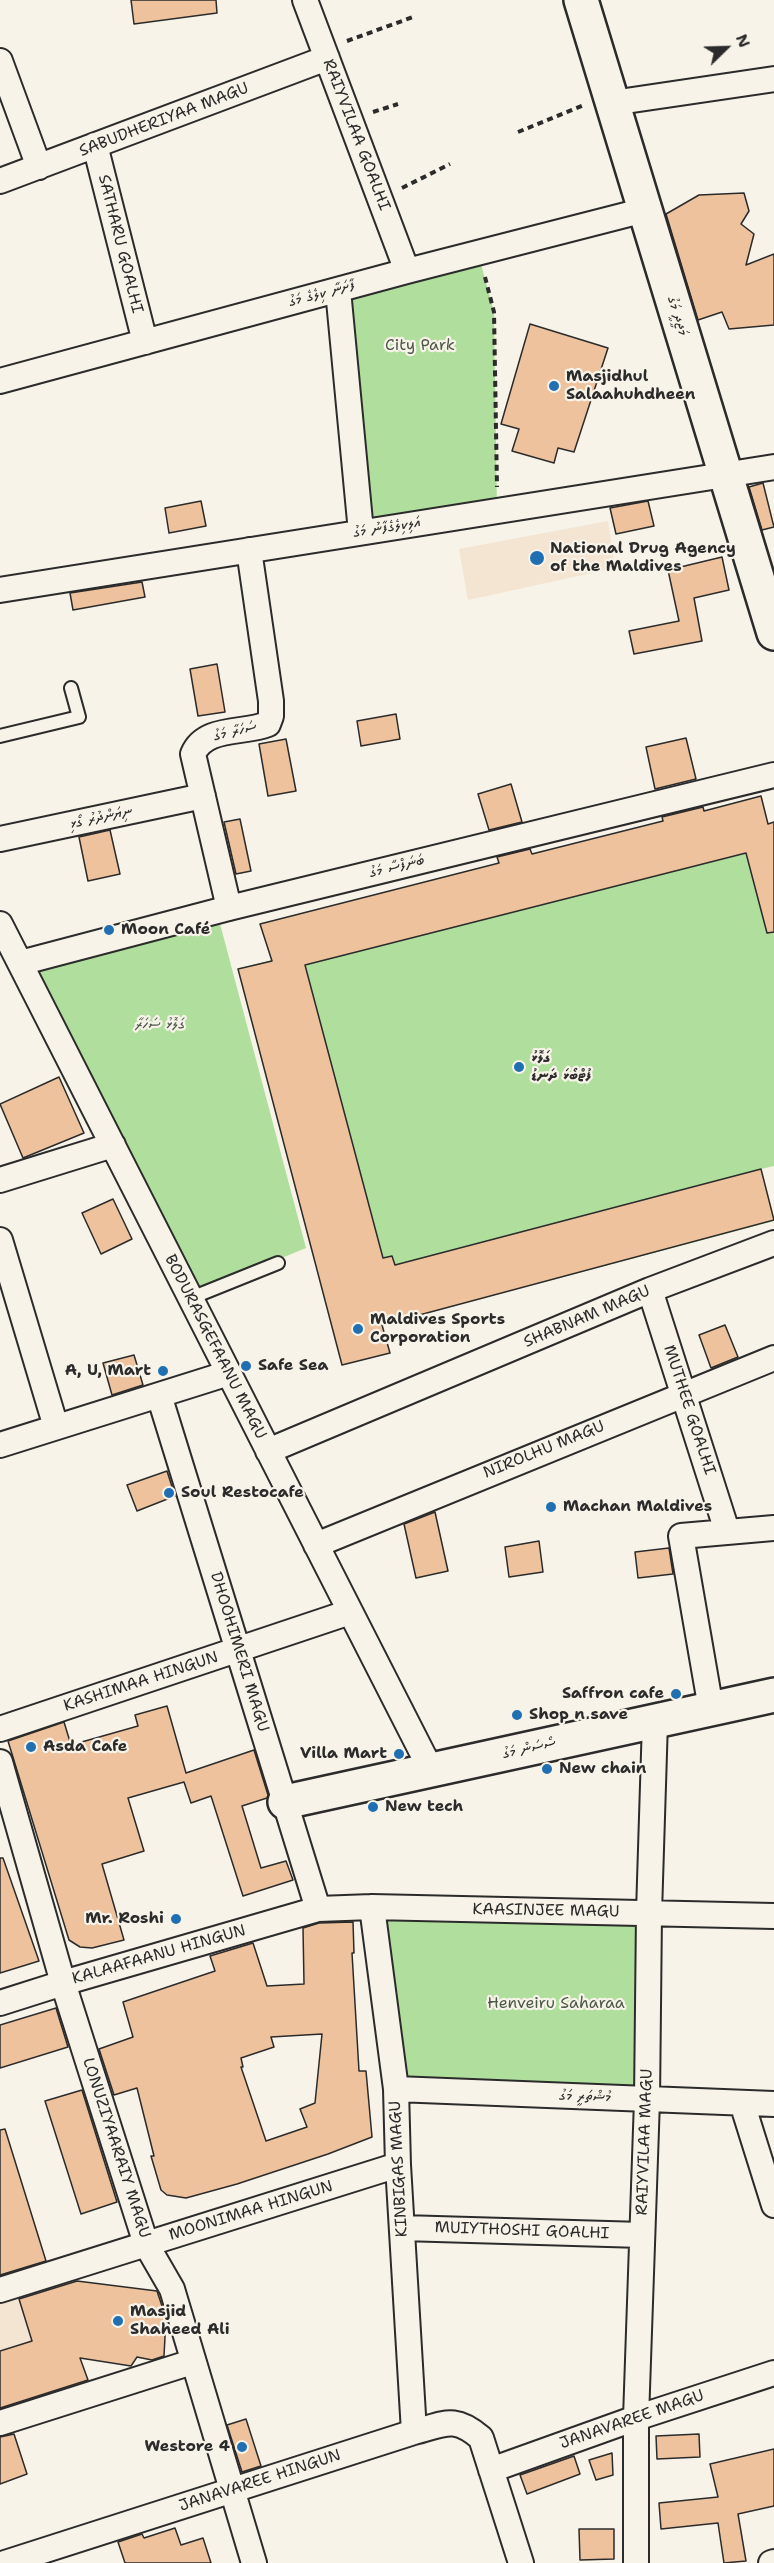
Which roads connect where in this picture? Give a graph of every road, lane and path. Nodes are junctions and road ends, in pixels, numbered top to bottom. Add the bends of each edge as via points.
1 (305, 0) edge
2 (581, 0) edge
3 (413, 17) dead end
4 (325, 54) junction
5 (0, 61) edge
6 (774, 79) edge
7 (611, 98) junction
8 (518, 132) dead end
9 (95, 145) junction
10 (450, 164) dead end
11 (39, 166) junction
12 (0, 181) edge
13 (380, 199) junction
14 (645, 210) junction
15 (478, 253) junction
16 (407, 271) junction
17 (338, 290) junction
18 (145, 342) junction
19 (0, 381) edge
20 (774, 467) edge
21 (725, 474) junction
22 (498, 510) junction
23 (361, 532) junction
24 (249, 550) junction
25 (0, 590) edge
26 (774, 633) edge
27 (71, 688) dead end
28 (0, 736) edge
29 (774, 775) edge
30 (203, 796) junction
31 (0, 839) edge
32 (229, 908) junction
33 (0, 924) edge
34 (20, 963) junction
35 (113, 1144) junction
36 (0, 1180) edge
37 (0, 1240) edge
38 (774, 1243) edge
39 (278, 1263) dead end
40 (650, 1290) junction
41 (190, 1298) junction
42 (774, 1358) edge
43 (229, 1373) junction
44 (684, 1394) junction
45 (159, 1395) junction
46 (56, 1427) junction
47 (0, 1445) edge
48 (268, 1451) junction
49 (774, 1528) edge
50 (727, 1531) junction
51 (316, 1545) junction
52 (350, 1612) junction
53 (238, 1650) junction
54 (774, 1695) edge
55 (711, 1709) junction
56 (655, 1721) junction
57 (0, 1729) edge
58 (0, 1762) edge
59 (430, 1770) junction
60 (285, 1802) junction
61 (372, 1906) junction
62 (318, 1910) junction
63 (649, 1913) junction
64 (774, 1916) edge
65 (63, 1983) junction
66 (0, 2003) edge
67 (396, 2089) junction
68 (647, 2100) junction
69 (742, 2103) junction
70 (774, 2104) edge
71 (398, 2165) junction
72 (774, 2205) edge
73 (402, 2228) junction
74 (642, 2235) junction
75 (146, 2244) junction
76 (0, 2290) edge
77 (192, 2362) junction
78 (774, 2373) edge
79 (636, 2418) junction
80 (0, 2423) edge
81 (414, 2432) junction
82 (491, 2470) junction
83 (232, 2490) junction
84 (5, 2563) edge
85 (254, 2563) edge
86 (520, 2563) edge
87 (636, 2563) edge

1 - 4 street, RAIYVILAA GOALHI
2 - 7 street, މަޖީދީ މަގު
3 - 4 path
4 - 9 street, SABUDHERIYAA MAGU
4 - 13 street, RAIYVILAA GOALHI
5 - 11 street
6 - 7 street
7 - 8 path
7 - 14 street, މަޖީދީ މަގު
9 - 11 street, SABUDHERIYAA MAGU
9 - 18 street, SATHARU GOALHI
10 - 13 path
11 - 12 street, SABUDHERIYAA MAGU
13 - 16 street, RAIYVILAA GOALHI
14 - 15 street, ފާށަނާ ކިލެގެ މަގު
14 - 21 street, މަޖީދީ މަގު
15 - 16 street, ފާށަނާ ކިލެގެ މަގު
15 - 22 path via 495,312
16 - 17 street, ފާށަނާ ކިލެގެ މަގު
17 - 18 street, ފާށަނާ ކިލެގެ މަގު
17 - 23 street
18 - 19 street, ފާށަނާ ކިލެގެ މަގު
20 - 21 street, އަލިކިލެގެފާނު މަގު
21 - 22 street, އަލިކިލެގެފާނު މަގު
21 - 26 street, މަޖީދީ މަގު
22 - 23 street, އަލިކިލެގެފާނު މަގު
23 - 24 street, އަލިކިލެގެފާނު މަގު
24 - 25 street, އަލިކިލެގެފާނު މަގު
24 - 30 street, ސަހަރާ މަގު via 271,716 260,727 210,736 198,743 193,754
27 - 28 lane via 79,717
29 - 32 street, ބަނަފްސާ މަގު
30 - 31 street, ނިޔަންދުރު ގޯޅި
30 - 32 street, ސަހަރާ މަގު
32 - 34 street, ބަނަފްސާ މަގު
33 - 34 street, BODURASGEFAANU MAGU
34 - 35 street, BODURASGEFAANU MAGU
35 - 36 street
35 - 41 street, BODURASGEFAANU MAGU
37 - 46 street
38 - 40 street, SHABNAM MAGU
39 - 41 lane
40 - 44 street, MUTHEE GOALHI
40 - 48 street, SHABNAM MAGU
41 - 43 street, BODURASGEFAANU MAGU
42 - 44 street, NIROLHU MAGU
43 - 45 street
43 - 48 street, BODURASGEFAANU MAGU
44 - 50 street, MUTHEE GOALHI
44 - 51 street, NIROLHU MAGU
45 - 46 street
45 - 53 street, DHOOHIMERI MAGU
46 - 47 street
48 - 51 street, BODURASGEFAANU MAGU
49 - 50 street
50 - 55 street via 681,1536
51 - 52 street, BODURASGEFAANU MAGU
52 - 53 street, KASHIMAA HINGUN
52 - 59 street, BODURASGEFAANU MAGU
53 - 57 street, KASHIMAA HINGUN
53 - 60 street, DHOOHIMERI MAGU
54 - 55 street, ސޯސަން މަގު
55 - 56 street, ސޯސަން މަގު
56 - 59 street, ސޯސަން މަގު
56 - 63 street, RAIYVILAA MAGU
58 - 65 street, LONUZIYAARAIY MAGU
59 - 60 street, ސޯސަން މަގު
60 - 62 street, DHOOHIMERI MAGU
61 - 62 street, KAASINJEE MAGU
61 - 63 street, KAASINJEE MAGU
61 - 67 street, KINBIGAS MAGU
62 - 65 street, KALAAFAANU HINGUN
63 - 64 street, KAASINJEE MAGU
63 - 68 street, RAIYVILAA MAGU
65 - 66 street, KALAAFAANU HINGUN
65 - 75 street, LONUZIYAARAIY MAGU
67 - 68 street, މުޝްތަރީ މަގު
67 - 71 street, KINBIGAS MAGU
68 - 69 street, މުޝްތަރީ މަގު
68 - 74 street, RAIYVILAA MAGU
69 - 70 street, މުޝްތަރީ މަގު
69 - 72 street
71 - 73 street, KINBIGAS MAGU
71 - 75 street, MOONIMAA HINGUN
73 - 74 street, MUIYTHOSHI GOALHI
73 - 81 street, KINBIGAS MAGU
74 - 79 street, RAIYVILAA MAGU
75 - 76 street, MOONIMAA HINGUN
75 - 77 street, LONUZIYAARAIY MAGU via 172,2289
77 - 80 street
77 - 83 street, LONUZIYAARAIY MAGU
78 - 79 street, JANAVAREE MAGU
79 - 82 street, JANAVAREE MAGU
79 - 87 street, RAIYVILAA MAGU
81 - 82 street, JANAVAREE HINGUN via 452,2422 467,2427 481,2438
81 - 83 street, JANAVAREE HINGUN
82 - 86 street, JANAVAREE HINGUN
83 - 84 street, JANAVAREE HINGUN
83 - 85 street, LONUZIYAARAIY MAGU

